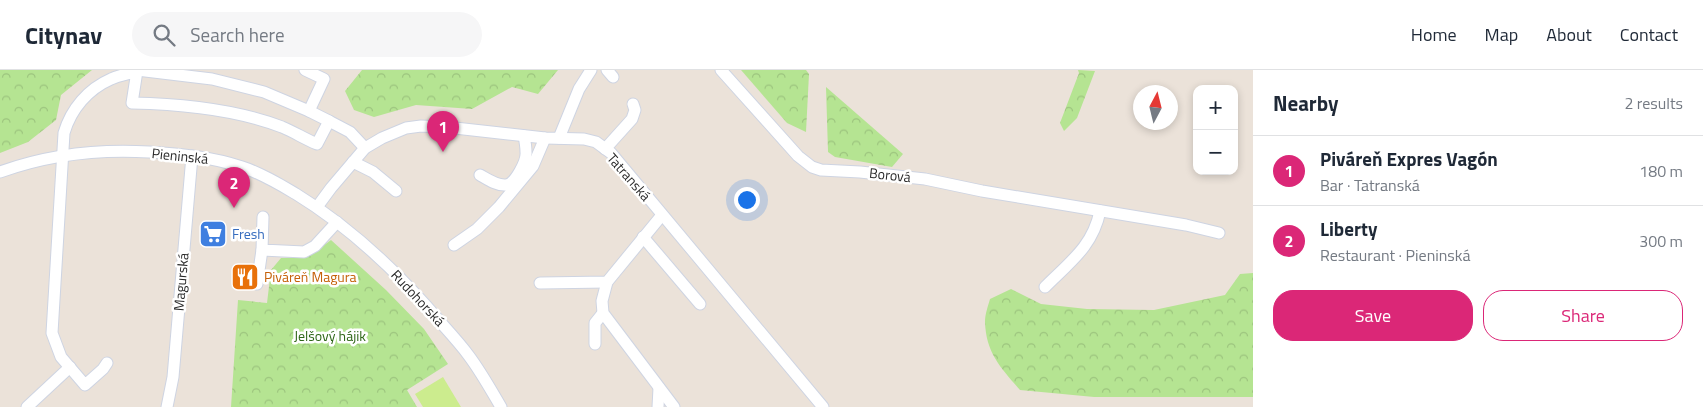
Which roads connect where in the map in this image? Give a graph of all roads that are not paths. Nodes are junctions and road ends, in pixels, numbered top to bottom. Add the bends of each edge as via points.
1 (137, 70) edge
2 (305, 70) edge
3 (591, 70) edge
4 (721, 70) edge
5 (633, 104) dead end
6 (309, 110) junction
7 (329, 121) junction
8 (524, 136) junction
9 (544, 138) junction
10 (559, 138) junction
11 (365, 148) junction
12 (605, 149) junction
13 (62, 156) junction
14 (192, 156) junction
15 (353, 162) junction
16 (0, 172) edge
17 (480, 175) dead end
18 (396, 191) dead end
19 (317, 207) junction
20 (1100, 211) junction
21 (662, 215) junction
22 (263, 217) dead end
23 (338, 222) junction
24 (1219, 233) dead end
25 (643, 237) junction
26 (454, 245) dead end
27 (262, 250) junction
28 (607, 282) junction
29 (540, 283) dead end
30 (256, 284) dead end
31 (1045, 287) dead end
32 (700, 304) dead end
33 (602, 313) junction
34 (595, 344) dead end
35 (107, 363) dead end
36 (70, 367) junction
37 (659, 388) junction
38 (27, 407) edge
39 (167, 407) edge
40 (501, 407) edge
41 (658, 407) edge
42 (674, 407) edge
43 (823, 407) edge

1 - 6 street via 212,79 264,92
1 - 7 street via 132,103 209,109 248,117 281,127 317,144
1 - 13 street via 112,78 92,90 78,104 68,120
2 - 6 street via 324,78
3 - 10 street via 579,89
4 - 20 street, Borová via 798,156 812,167 925,179
5 - 12 street via 632,119
6 - 7 street
7 - 11 street via 350,132
8 - 9 street, Tatranská
8 - 11 street, Tatranská via 421,126 406,128
8 - 17 street via 525,162 511,183 499,185
9 - 10 street, Tatranská
9 - 26 street via 533,166 499,207 477,229
10 - 12 street, Tatranská via 584,139
11 - 15 street, Tatranská
12 - 21 street, Tatranská
13 - 14 street, Pieninská via 128,151
13 - 16 street, Pieninská
13 - 36 street via 52,333 61,357
14 - 19 street, Pieninská via 243,168 272,180
14 - 39 street, Magurská via 173,377
15 - 18 street via 373,172
15 - 19 street, Tatranská
19 - 23 street, Rudohorská
20 - 24 street, Borová
20 - 31 street via 1089,241
21 - 25 street
21 - 43 street, Tatranská
22 - 27 street
23 - 27 street via 315,246 304,252
23 - 40 street, Rudohorská via 414,291 468,355
25 - 28 street
25 - 32 street
27 - 30 street
28 - 29 street
28 - 33 street
33 - 34 street via 595,323
33 - 37 street
35 - 36 street via 85,385
36 - 38 street
37 - 41 street
37 - 42 street

